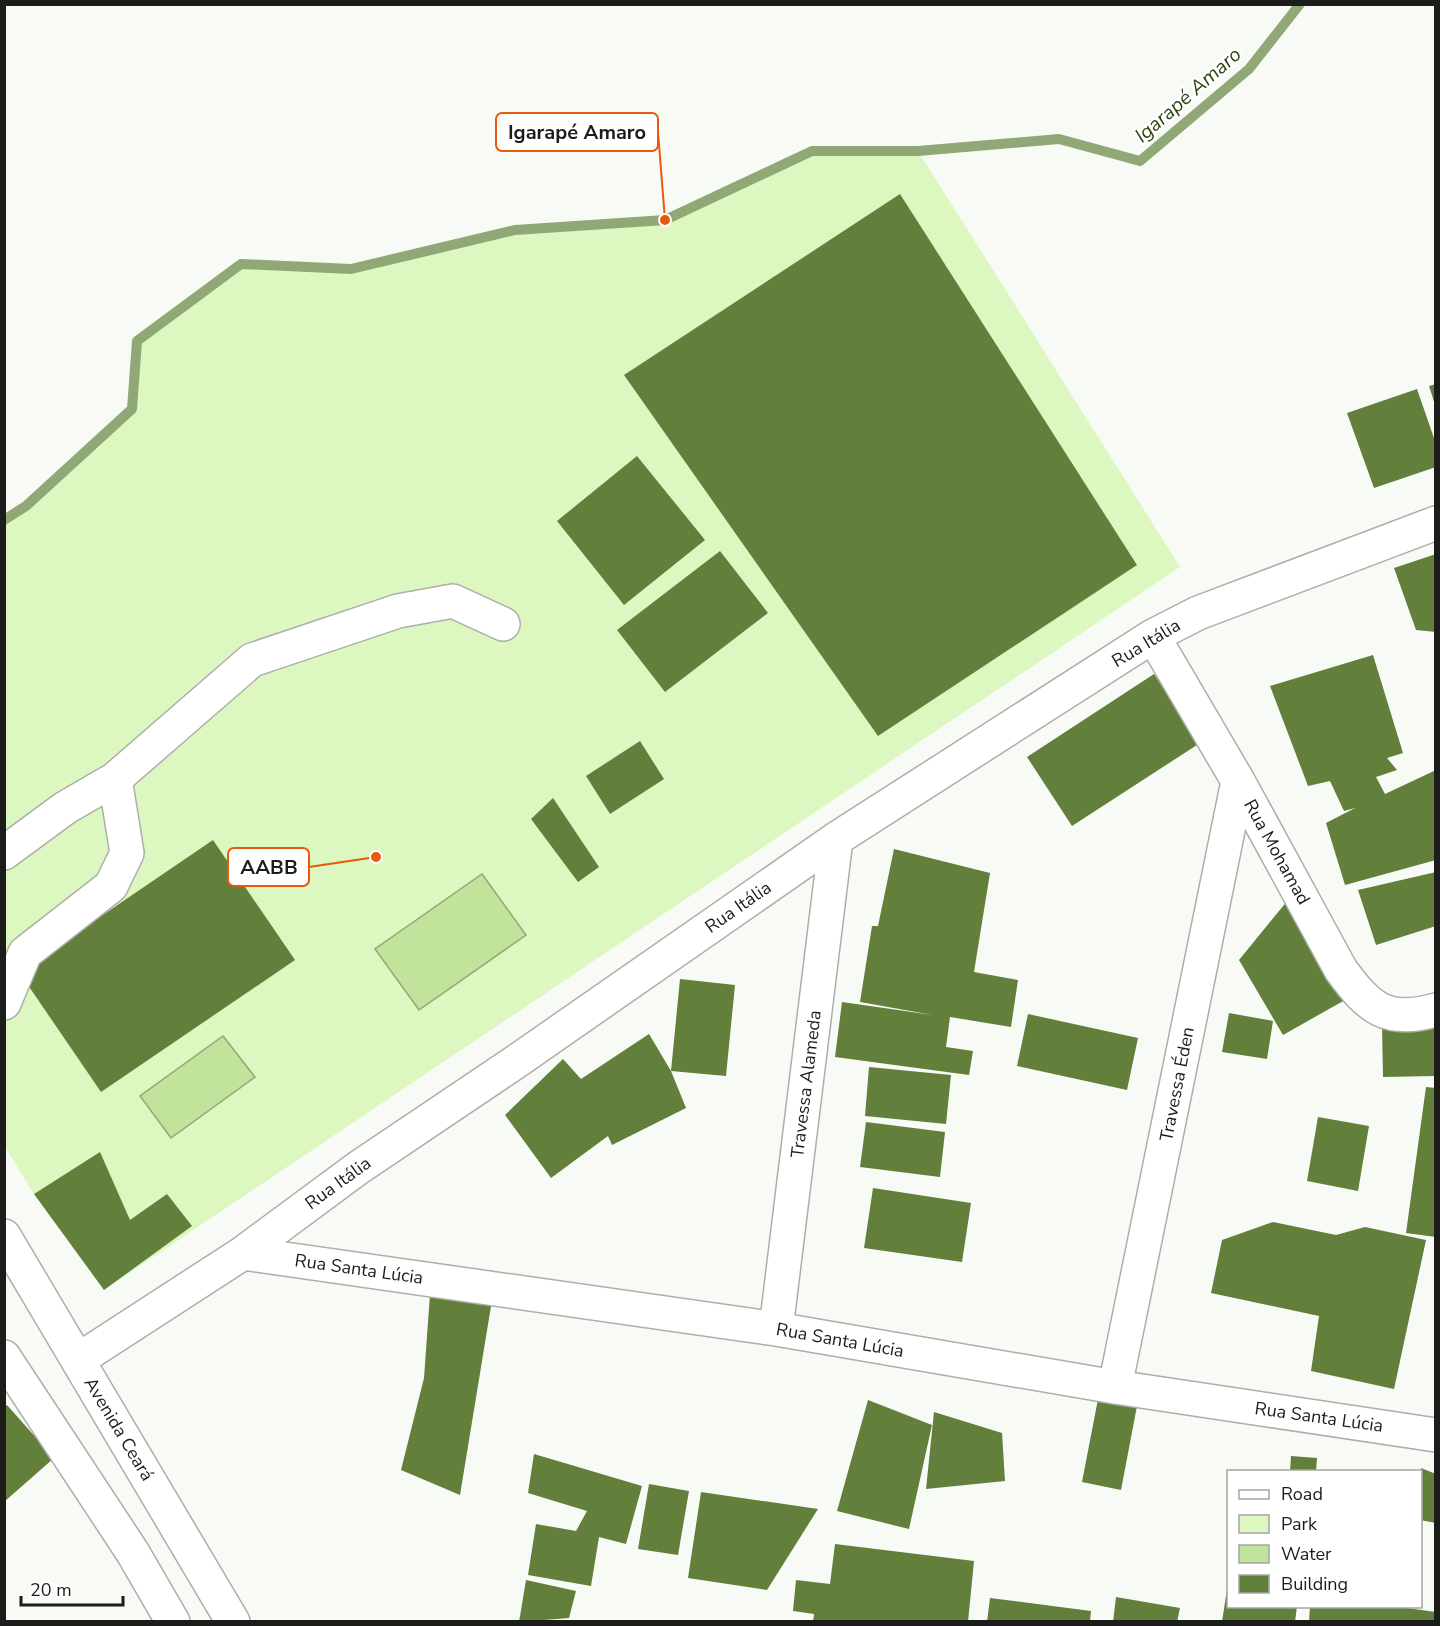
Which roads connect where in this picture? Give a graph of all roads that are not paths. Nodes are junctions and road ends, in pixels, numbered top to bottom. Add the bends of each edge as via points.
1 (1436, 523) edge
2 (503, 624) dead end
3 (1153, 636) junction
4 (115, 779) junction
5 (1238, 781) junction
6 (836, 839) junction
7 (4, 853) edge
8 (4, 1003) edge
9 (1436, 1010) edge
10 (4, 1236) edge
11 (243, 1253) junction
12 (776, 1329) junction
13 (78, 1360) junction
14 (8, 1371) edge
15 (1115, 1387) junction
16 (1436, 1435) edge
17 (173, 1622) edge
18 (233, 1622) edge

1 - 3 street, Rua Itália via 1198,613
2 - 4 street via 453,601 398,611 252,660
3 - 5 street, Rua Mohamad
3 - 6 street, Rua Itália
4 - 7 street via 65,808
4 - 8 street via 127,853 111,886 25,953
5 - 9 street, Rua Mohamad via 1341,970 1361,998 1372,1007 1393,1013 1415,1016
5 - 15 street, Travessa Éden
6 - 11 street, Rua Itália via 358,1168
6 - 12 street, Travessa Alameda
10 - 13 street, Avenida Ceará
11 - 12 street, Rua Santa Lúcia
11 - 13 street, Rua Itália
12 - 15 street, Rua Santa Lúcia
13 - 18 street, Avenida Ceará
14 - 17 street via 133,1553
15 - 16 street, Rua Santa Lúcia

